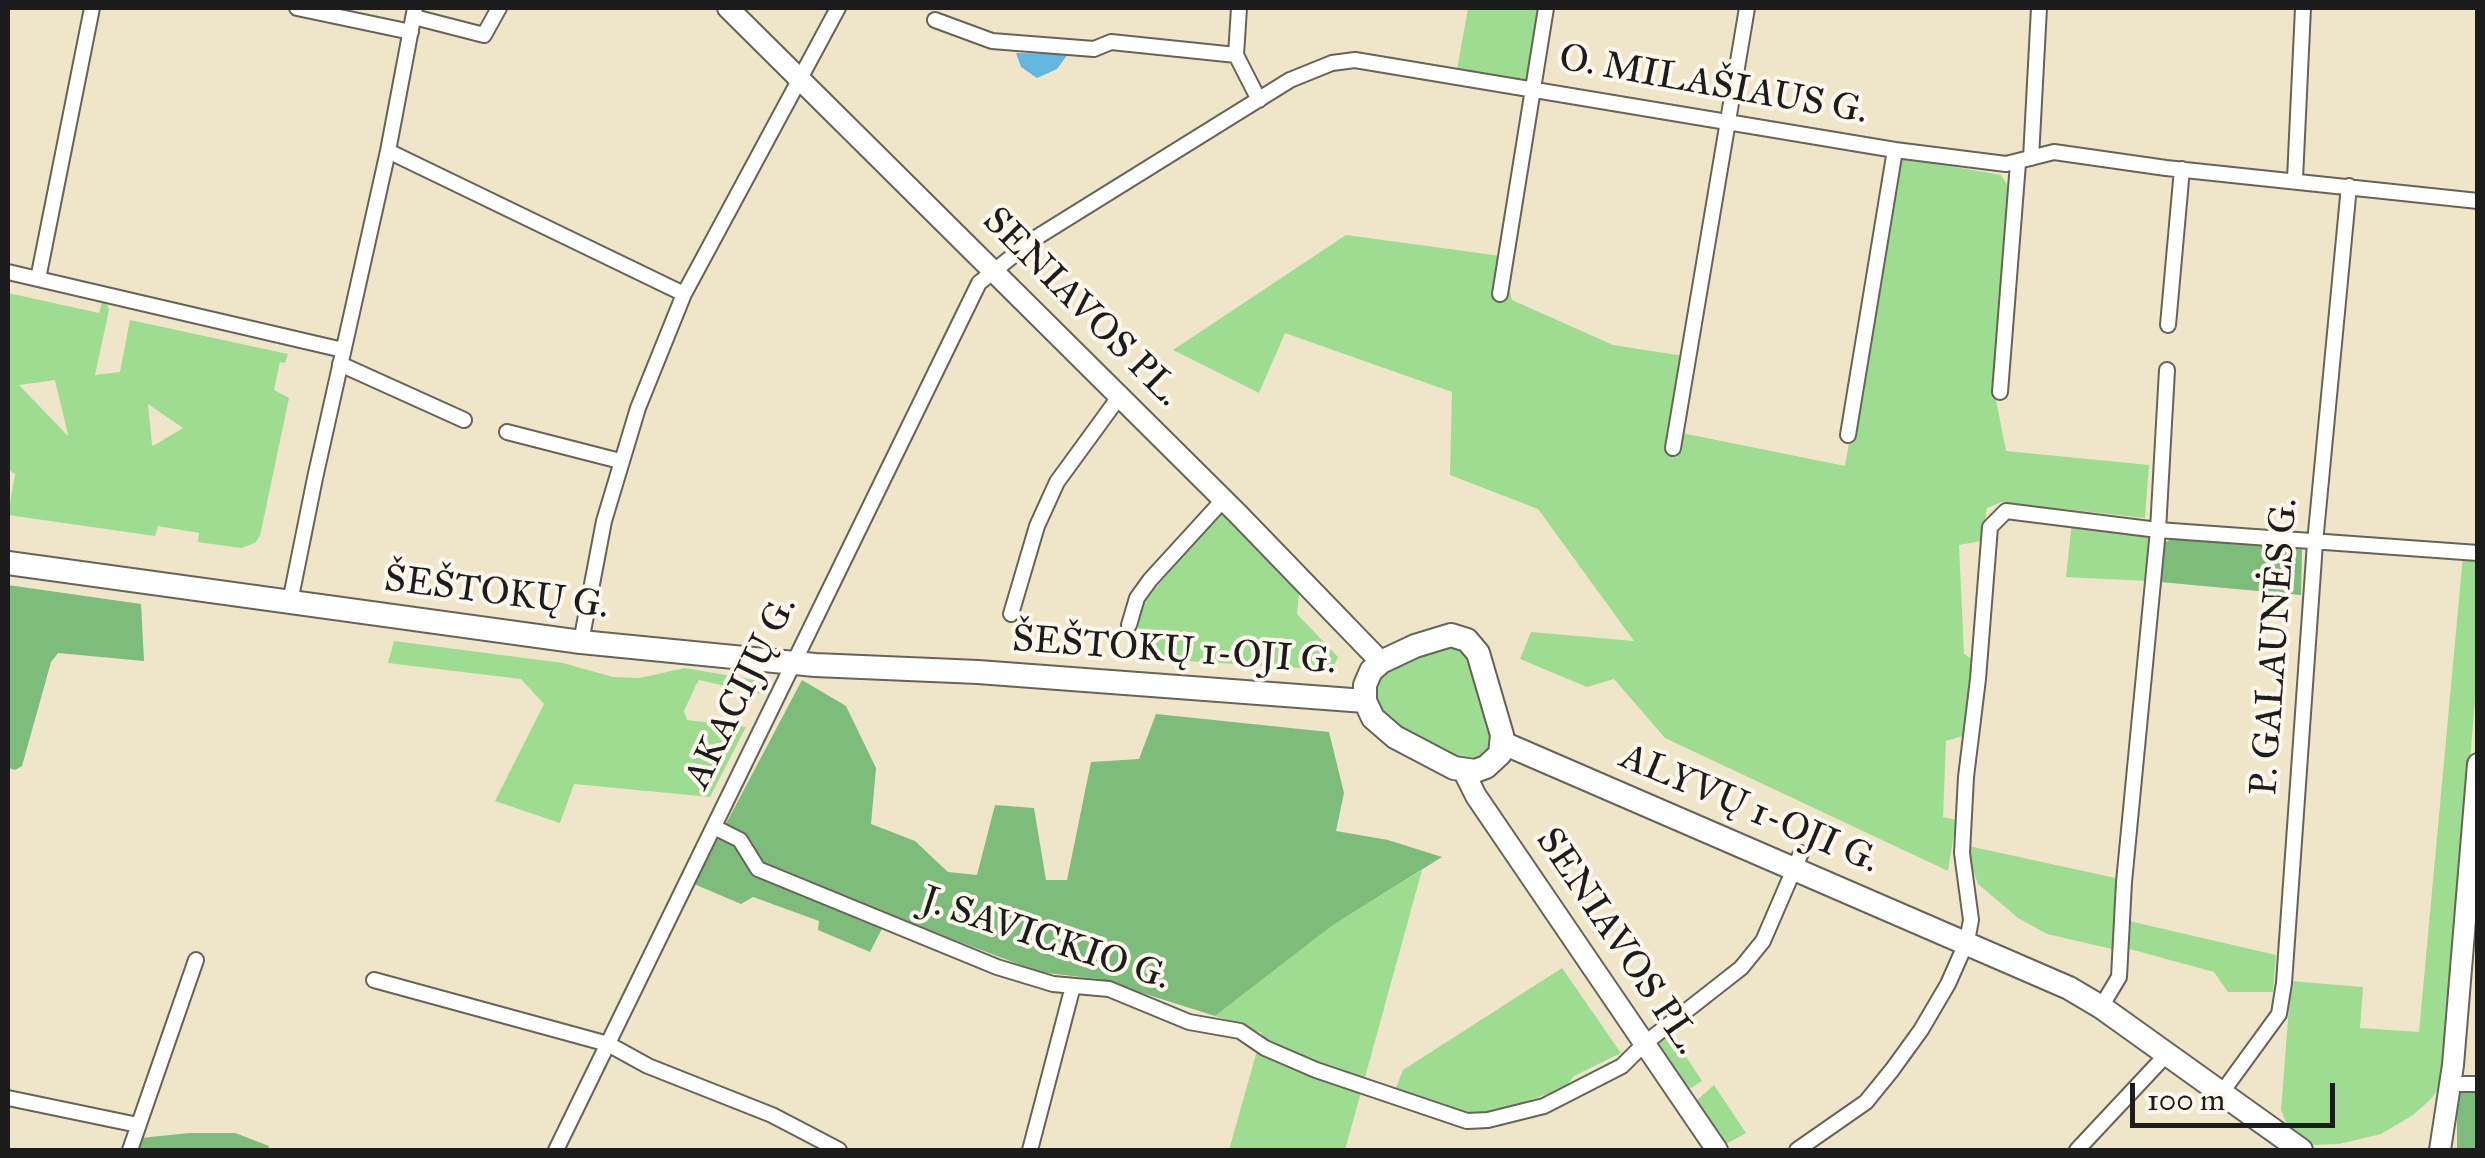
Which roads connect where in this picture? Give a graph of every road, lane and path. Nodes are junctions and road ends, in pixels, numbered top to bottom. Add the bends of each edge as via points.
1 (92, 8) edge
2 (297, 8) edge
3 (499, 8) edge
4 (728, 8) edge
5 (838, 8) edge
6 (1240, 8) edge
7 (1546, 8) edge
8 (1747, 8) edge
9 (2039, 8) edge
10 (2303, 8) edge
11 (413, 19) edge
12 (934, 20) dead end
13 (1236, 55) junction
14 (800, 76) junction
15 (1532, 88) junction
16 (1259, 100) junction
17 (1730, 122) junction
18 (1895, 150) junction
19 (388, 151) junction
20 (2025, 160) junction
21 (2182, 169) junction
22 (2294, 179) junction
23 (2349, 186) junction
24 (2478, 201) edge
25 (993, 269) junction
26 (8, 272) edge
27 (38, 279) junction
28 (684, 294) junction
29 (1500, 294) dead end
30 (2168, 326) dead end
31 (342, 357) junction
32 (2167, 370) dead end
33 (2000, 392) dead end
34 (1119, 397) junction
35 (464, 420) dead end
36 (508, 432) dead end
37 (1848, 435) dead end
38 (1673, 448) dead end
39 (620, 461) junction
40 (1224, 499) junction
41 (2158, 530) junction
42 (2315, 542) junction
43 (2478, 553) edge
44 (8, 563) edge
45 (290, 602) junction
46 (1011, 614) dead end
47 (1129, 624) dead end
48 (581, 642) junction
49 (794, 662) junction
50 (1381, 662) junction
51 (978, 672) joint
52 (1365, 700) junction
53 (1503, 743) junction
54 (2478, 764) edge
55 (1463, 770) junction
56 (714, 827) junction
57 (1798, 860) junction
58 (2472, 914) edge
59 (1967, 941) junction
60 (196, 960) dead end
61 (374, 980) dead end
62 (1073, 986) junction
63 (2101, 1006) junction
64 (608, 1044) junction
65 (1644, 1044) junction
66 (2166, 1054) junction
67 (2451, 1084) junction
68 (2478, 1084) edge
69 (2220, 1094) junction
70 (8, 1098) edge
71 (138, 1125) junction
72 (2295, 1149) edge
73 (130, 1150) edge
74 (556, 1150) edge
75 (840, 1150) edge
76 (1030, 1150) edge
77 (1717, 1150) edge
78 (1796, 1150) edge
79 (2076, 1150) edge
80 (2440, 1150) edge

1 - 27 street
2 - 11 street
3 - 11 street via 484,35
4 - 14 street, SENIAVOS PL.
5 - 14 street
6 - 13 street
7 - 15 street
8 - 17 street
9 - 20 street
10 - 22 street
11 - 19 street
12 - 13 street via 992,41 1094,49 1111,42
13 - 16 street
14 - 25 street, SENIAVOS PL.
14 - 28 street
15 - 16 street, O. MILAŠIAUS G. via 1355,60 1290,80
15 - 17 street, O. MILAŠIAUS G.
15 - 29 street
16 - 25 street, O. MILAŠIAUS G.
17 - 18 street, O. MILAŠIAUS G.
17 - 38 street
18 - 20 street, O. MILAŠIAUS G. via 2006,164
18 - 37 street
19 - 28 street
19 - 31 street
20 - 21 street, O. MILAŠIAUS G. via 2054,152
20 - 33 street
21 - 22 street, O. MILAŠIAUS G.
21 - 30 street
22 - 23 street, O. MILAŠIAUS G.
23 - 24 street, O. MILAŠIAUS G.
23 - 42 street, P. GALAUNĖS G.
25 - 34 street, SENIAVOS PL.
25 - 49 street, AKACIJŲ G. via 975,289
26 - 27 street
27 - 31 street
28 - 39 street
31 - 35 street
31 - 45 street
32 - 41 street
34 - 40 street, SENIAVOS PL.
34 - 46 street via 1057,482
36 - 39 street
39 - 48 street
40 - 47 street via 1150,580
40 - 50 street, SENIAVOS PL.
41 - 42 street
41 - 59 street via 2006,511 1990,527 1966,777 1962,854 1972,920
41 - 63 street via 2119,977
42 - 43 street
42 - 69 street, P. GALAUNĖS G. via 2279,1014
44 - 45 main road, ŠEŠTOKŲ G.
45 - 48 main road, ŠEŠTOKŲ G.
48 - 49 main road, ŠEŠTOKŲ G.
49 - 51 main road, ŠEŠTOKŲ G.
49 - 56 street, AKACIJŲ G.
50 - 52 main road via 1365,686
50 - 53 main road via 1444,636 1467,640 1482,662
51 - 52 main road, ŠEŠTOKŲ 1-OJI G.
52 - 55 main road via 1384,729
53 - 55 main road via 1486,767
53 - 57 main road, ALYVŲ 1-OJI G.
54 - 58 street
55 - 65 street, SENIAVOS PL.
56 - 62 street, J. SAVICKIO G. via 740,840 758,869 997,967
56 - 64 street, AKACIJŲ G.
57 - 59 main road, ALYVŲ 1-OJI G.
57 - 65 street, J. SAVICKIO G. via 1763,941 1741,968
58 - 67 street
59 - 63 main road, ALYVŲ 1-OJI G.
59 - 78 street via 1922,1030 1881,1084 1866,1102
60 - 71 street
61 - 64 street
62 - 65 street, J. SAVICKIO G. via 1109,989 1189,1022 1240,1031 1316,1070 1453,1118 1488,1120 1544,1106 1622,1066
62 - 76 street
63 - 66 main road, ALYVŲ 1-OJI G.
64 - 74 street, AKACIJŲ G.
64 - 75 street
65 - 77 street, SENIAVOS PL.
66 - 69 main road, ALYVŲ 1-OJI G.
66 - 79 street
67 - 68 street
67 - 80 street
69 - 72 main road, ALYVŲ 1-OJI G.
70 - 71 street
71 - 73 street

